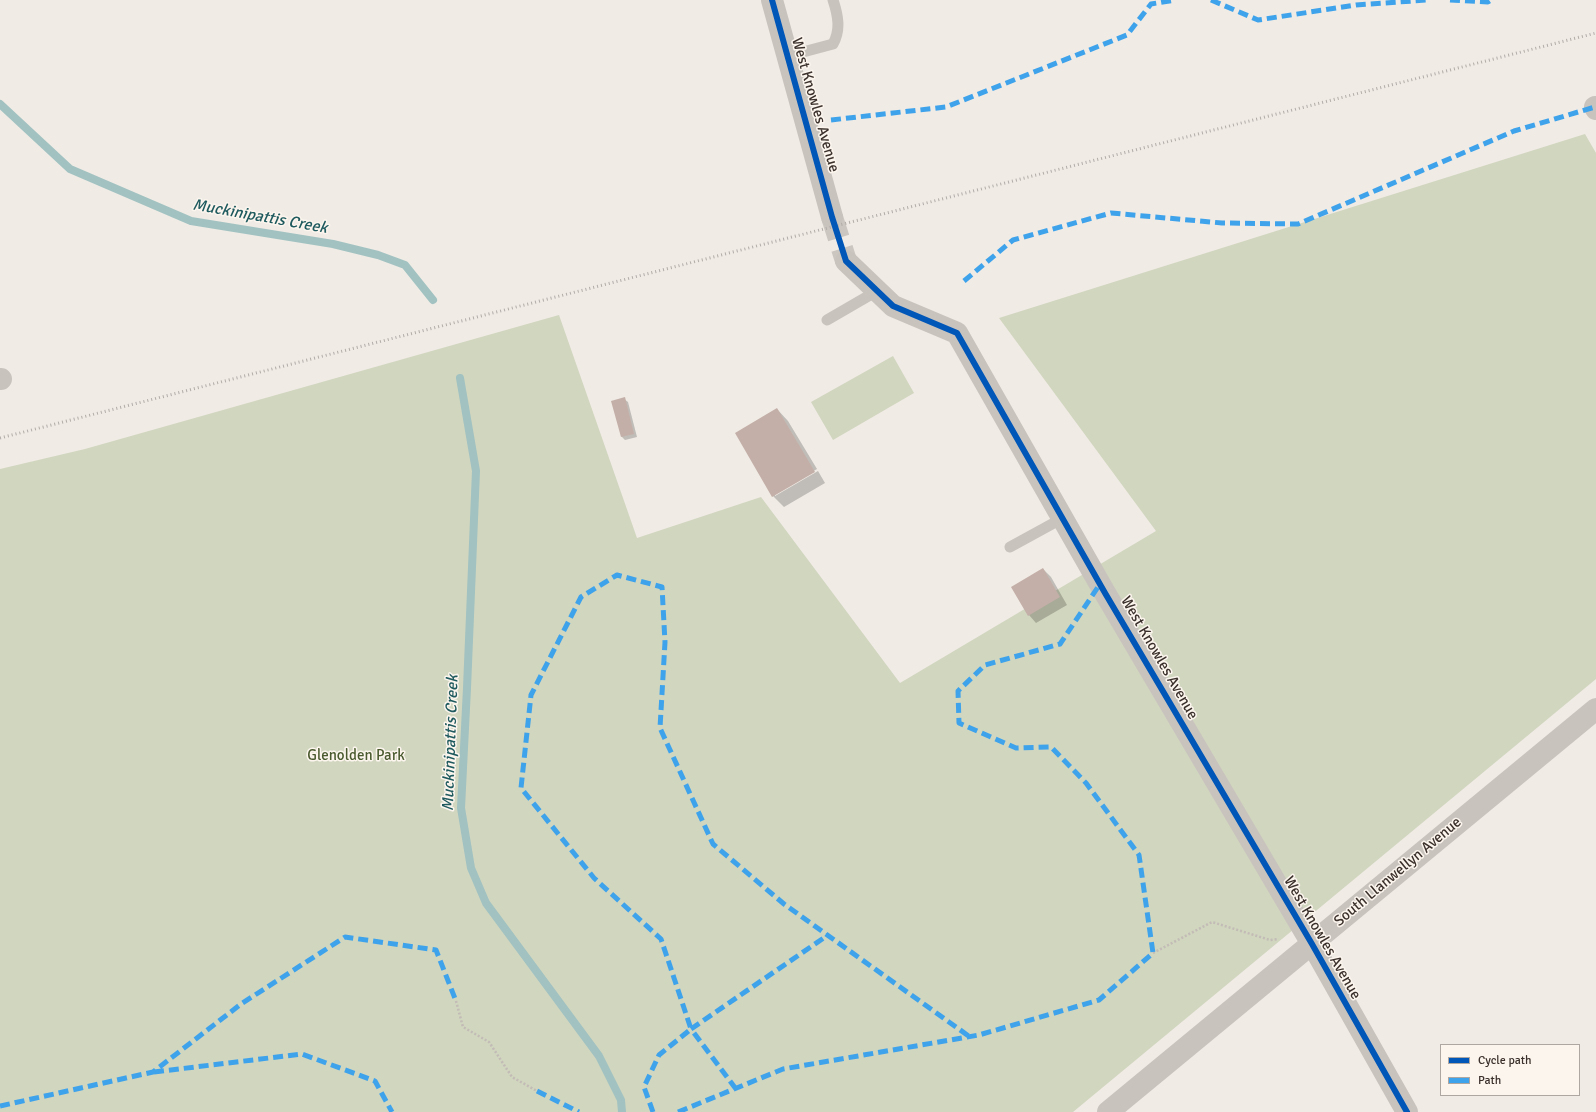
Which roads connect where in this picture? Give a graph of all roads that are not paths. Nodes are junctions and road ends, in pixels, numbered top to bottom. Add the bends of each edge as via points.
1 (772, 0) edge
2 (833, 0) edge
3 (788, 56) junction
4 (832, 217) tunnel mouth
5 (846, 261) tunnel mouth
6 (877, 291) junction
7 (827, 320) dead end
8 (1063, 518) junction
9 (1010, 546) dead end
10 (1596, 708) edge
11 (1309, 939) junction
12 (1108, 1112) edge
13 (1407, 1112) edge

1 - 3 street, West Knowles Avenue
2 - 3 lane via 837,14 837,36 833,44
3 - 4 street, West Knowles Avenue
5 - 6 street, West Knowles Avenue
6 - 7 lane
6 - 8 street, West Knowles Avenue via 893,306 957,333
8 - 9 lane
8 - 11 street, West Knowles Avenue
10 - 11 street, South Llanwellyn Avenue
11 - 12 street, South Llanwellyn Avenue
11 - 13 street, West Knowles Avenue

